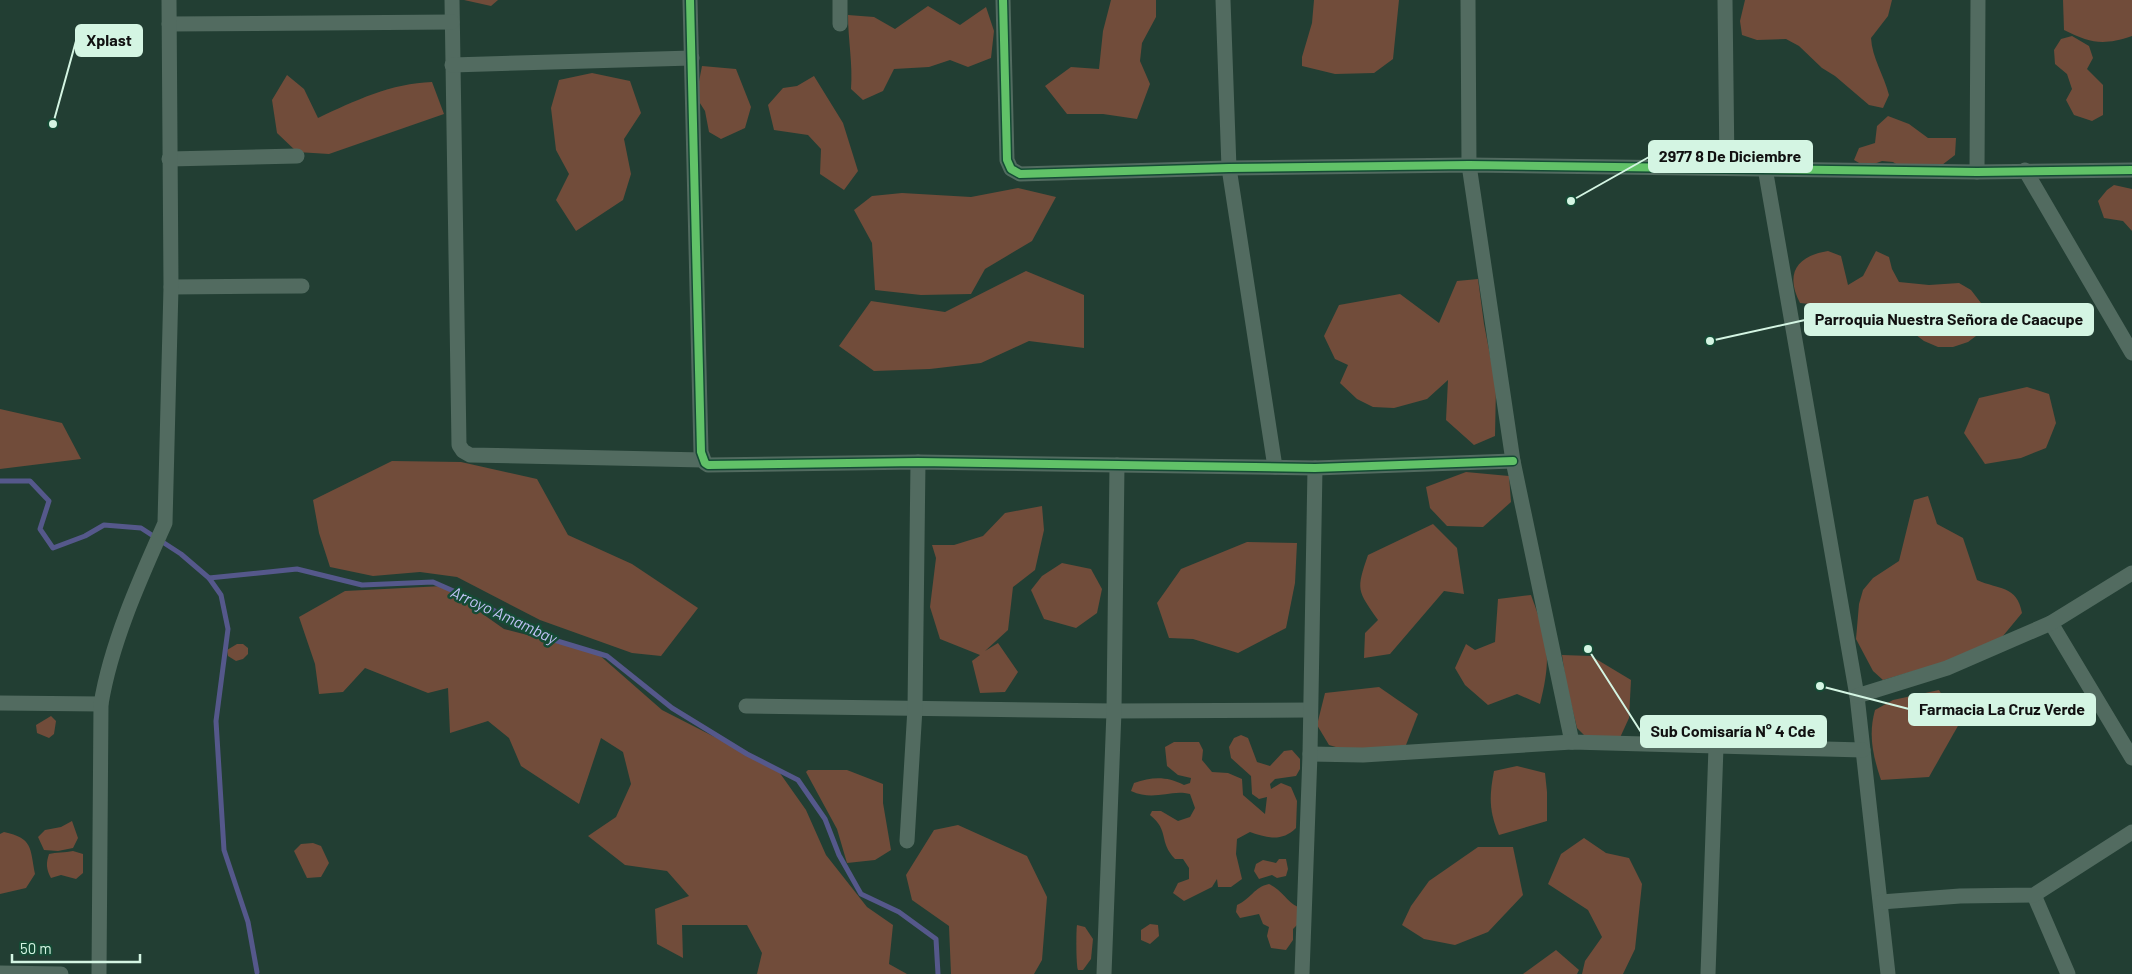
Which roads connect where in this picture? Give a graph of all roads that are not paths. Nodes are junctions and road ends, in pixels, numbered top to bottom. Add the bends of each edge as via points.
1 (169, 0) edge
2 (452, 0) edge
3 (690, 0) edge
4 (840, 0) edge
5 (1003, 0) edge
6 (1222, 0) edge
7 (1468, 0) edge
8 (1724, 0) edge
9 (1978, 0) edge
10 (452, 22) junction
11 (169, 24) junction
12 (840, 24) dead end
13 (692, 58) junction
14 (452, 65) junction
15 (297, 156) dead end
16 (169, 159) junction
17 (1469, 165) junction
18 (1727, 167) junction
19 (1228, 168) junction
20 (1765, 168) junction
21 (2026, 170) junction
22 (2132, 170) edge
23 (1977, 172) junction
24 (302, 286) dead end
25 (171, 287) junction
26 (2132, 353) edge
27 (703, 460) junction
28 (1513, 461) junction
29 (918, 462) junction
30 (1117, 465) junction
31 (1275, 467) junction
32 (1315, 468) junction
33 (2132, 573) edge
34 (2052, 623) junction
35 (1858, 696) junction
36 (0, 703) edge
37 (101, 704) junction
38 (746, 706) dead end
39 (915, 708) junction
40 (1310, 710) junction
41 (1114, 711) junction
42 (1572, 742) junction
43 (1716, 747) junction
44 (1862, 750) junction
45 (1310, 754) junction
46 (2132, 758) edge
47 (2132, 832) edge
48 (907, 841) dead end
49 (2034, 896) junction
50 (1881, 902) junction
51 (0, 973) edge
52 (61, 974) edge
53 (98, 974) edge
54 (1104, 974) edge
55 (1302, 974) edge
56 (1708, 974) edge
57 (1888, 974) edge
58 (2068, 974) edge

1 - 11 street
2 - 10 street
3 - 13 street
4 - 12 street
5 - 19 street via 1007,160 1011,170 1020,174
6 - 19 street
7 - 17 street
8 - 18 street
9 - 23 street
10 - 11 street
10 - 14 street
11 - 16 street
13 - 14 street
13 - 27 street
14 - 27 street via 459,445 470,455
15 - 16 street
16 - 25 street
17 - 18 street
17 - 19 street
17 - 28 street
18 - 20 street
19 - 31 street
20 - 23 street
20 - 35 street
21 - 22 street
21 - 23 street
21 - 26 street
24 - 25 street
25 - 37 street via 165,523 106,672
27 - 29 street via 712,466
28 - 32 street
28 - 42 street
29 - 30 street
29 - 39 street
30 - 31 street
30 - 41 street
31 - 32 street
32 - 40 street
33 - 34 street
34 - 35 street via 1947,668
34 - 46 street
35 - 44 street
36 - 37 street
37 - 53 street
38 - 39 street
39 - 41 street
39 - 48 street
40 - 41 street
40 - 45 street
41 - 54 street
42 - 43 street
42 - 45 street via 1363,755
43 - 44 street
43 - 56 street
44 - 50 street
45 - 55 street
47 - 49 street
49 - 50 street via 1960,896
49 - 58 street
50 - 57 street
51 - 52 street

